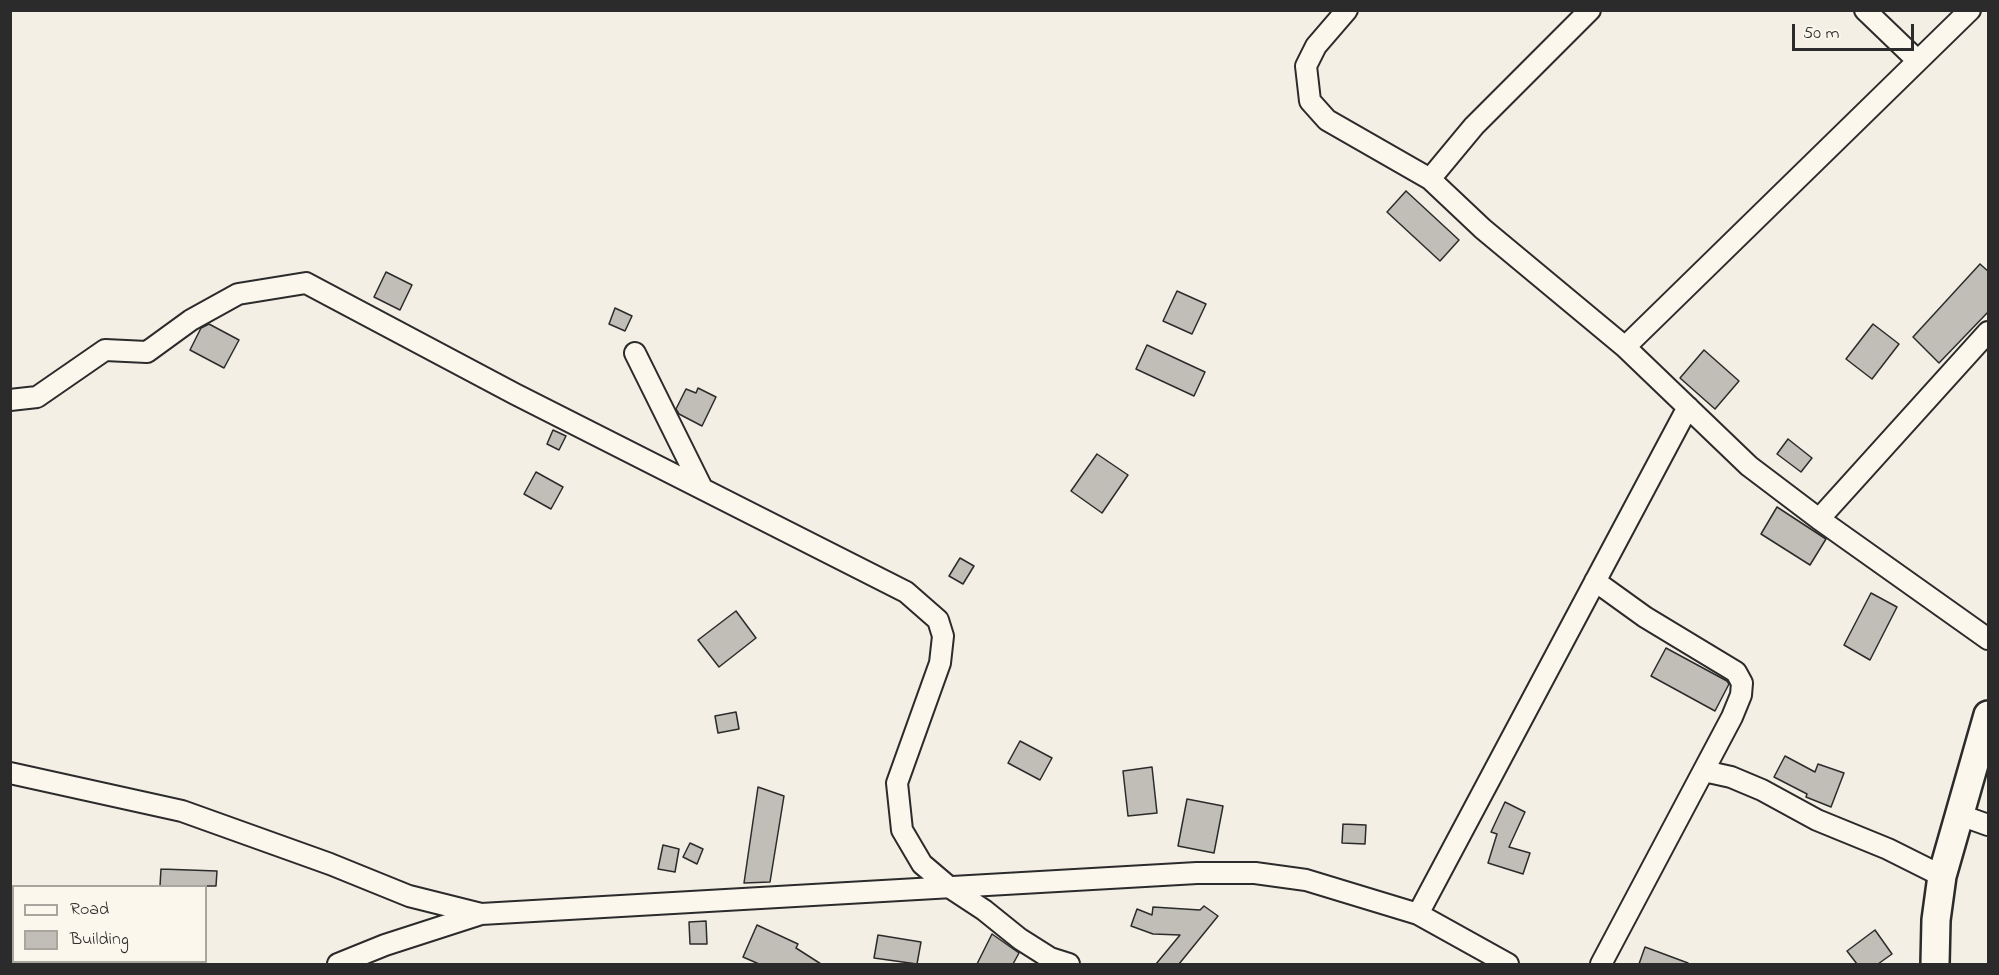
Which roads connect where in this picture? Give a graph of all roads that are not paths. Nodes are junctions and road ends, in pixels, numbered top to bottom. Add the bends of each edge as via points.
1 (1347, 10) edge
2 (1590, 10) edge
3 (1865, 10) edge
4 (1970, 10) edge
5 (1917, 60) junction
6 (1430, 179) junction
7 (1989, 332) edge
8 (1624, 347) junction
9 (635, 353) dead end
10 (10, 400) edge
11 (1688, 407) junction
12 (702, 488) junction
13 (1819, 519) junction
14 (1595, 581) junction
15 (1989, 639) edge
16 (1989, 715) edge
17 (1704, 771) junction
18 (10, 773) edge
19 (1960, 815) junction
20 (1989, 825) edge
21 (1942, 876) junction
22 (949, 887) junction
23 (480, 914) junction
24 (1418, 914) junction
25 (1035, 957) edge
26 (338, 964) edge
27 (1069, 964) edge
28 (1508, 964) edge
29 (1601, 964) edge
30 (1935, 964) edge

1 - 6 street via 1316,46 1306,66 1310,101 1327,120
2 - 6 street via 1474,126
3 - 5 street
4 - 5 street
5 - 8 street
6 - 8 street via 1483,229
7 - 13 street
8 - 11 street
9 - 12 street
10 - 12 street via 37,397 105,350 147,352 191,320 238,294 306,283
11 - 13 street via 1749,466
11 - 14 street
12 - 22 street via 906,592 938,620 943,636 940,663 897,783 897,808 902,830 917,857
13 - 15 street
14 - 17 street via 1645,617 1736,672 1742,682 1742,695
14 - 24 street
16 - 19 street
17 - 21 street via 1762,790 1817,820
17 - 29 street
18 - 23 street via 182,811 409,896
19 - 20 street
19 - 21 street
21 - 30 street
22 - 23 street
22 - 24 street via 1255,873 1306,880
22 - 25 street
23 - 26 street
24 - 28 street
25 - 27 street

